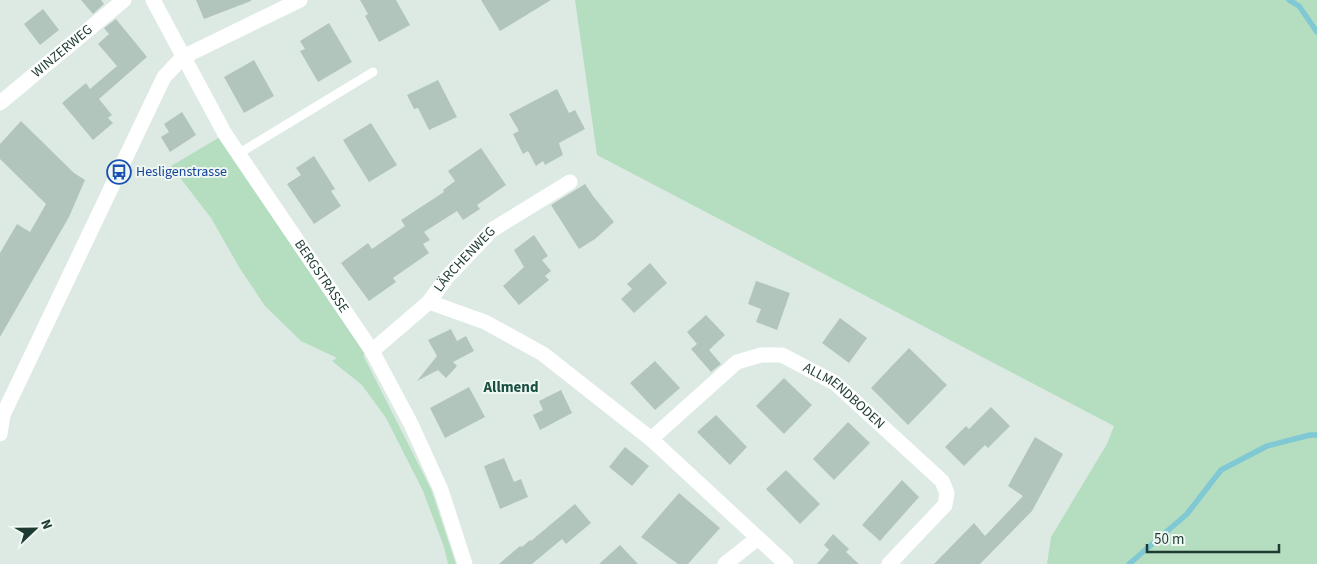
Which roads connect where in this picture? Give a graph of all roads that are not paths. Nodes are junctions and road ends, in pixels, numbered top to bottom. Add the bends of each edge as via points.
1 (124, 0) edge
2 (154, 0) edge
3 (300, 0) edge
4 (183, 58) junction
5 (373, 72) dead end
6 (0, 103) edge
7 (238, 154) junction
8 (570, 182) dead end
9 (428, 302) junction
10 (372, 351) junction
11 (0, 434) edge
12 (651, 439) junction
13 (758, 538) junction
14 (465, 564) edge
15 (725, 564) edge
16 (786, 564) edge
17 (889, 564) edge

1 - 6 street, WINZERWEG
2 - 4 street, BERGSTRASSE
3 - 4 street
4 - 7 street, BERGSTRASSE
4 - 11 street via 160,85 3,415
5 - 7 lane
7 - 10 street, BERGSTRASSE
8 - 9 street, LÄRCHENWEG via 492,230
9 - 10 street, LÄRCHENWEG
9 - 12 street via 485,322 543,354
10 - 14 street, BERGSTRASSE via 441,490
12 - 13 street
12 - 17 street, ALLMENDBODEN via 737,362 761,355 782,355 836,383 942,481 947,493 945,505
13 - 15 street
13 - 16 street

